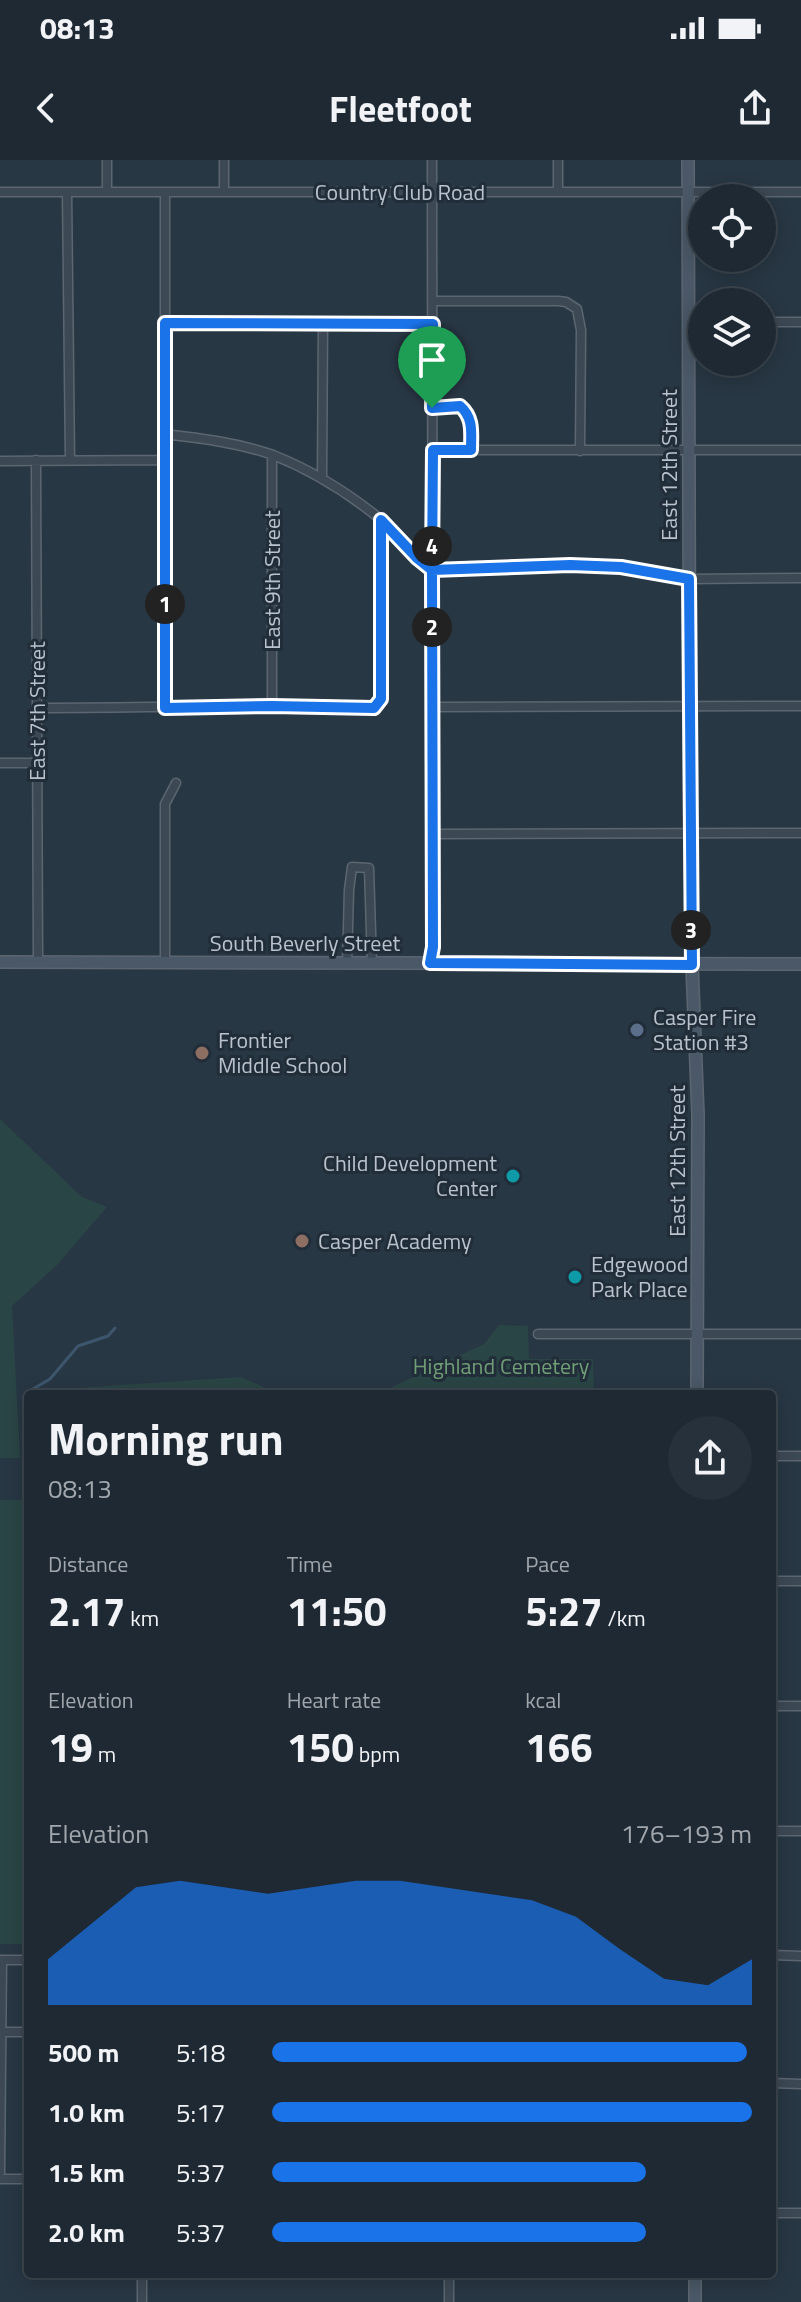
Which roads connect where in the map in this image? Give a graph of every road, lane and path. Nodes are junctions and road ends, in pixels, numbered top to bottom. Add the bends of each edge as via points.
1 (107, 160) edge
2 (224, 160) edge
3 (432, 160) edge
4 (558, 160) edge
5 (688, 160) edge
6 (689, 184) edge
7 (0, 192) edge
8 (67, 192) junction
9 (107, 192) junction
10 (165, 192) junction
11 (224, 192) junction
12 (432, 192) junction
13 (558, 192) junction
14 (688, 192) edge
15 (776, 192) edge
16 (801, 192) edge
17 (433, 301) junction
18 (776, 322) edge
19 (801, 322) edge
20 (165, 323) junction
21 (323, 323) junction
22 (433, 324) junction
23 (689, 376) edge
24 (432, 408) junction
25 (164, 434) junction
26 (433, 450) junction
27 (471, 450) junction
28 (689, 450) junction
29 (801, 450) edge
30 (580, 451) junction
31 (272, 455) junction
32 (36, 460) junction
33 (70, 460) junction
34 (165, 460) junction
35 (0, 461) edge
36 (322, 479) junction
37 (381, 520) junction
38 (432, 570) junction
39 (801, 578) edge
40 (689, 579) junction
41 (272, 706) junction
42 (689, 706) junction
43 (801, 706) edge
44 (433, 707) junction
45 (37, 708) junction
46 (165, 708) junction
47 (0, 763) edge
48 (37, 763) junction
49 (176, 783) dead end
50 (690, 833) junction
51 (801, 833) edge
52 (433, 834) junction
53 (0, 962) edge
54 (38, 963) junction
55 (165, 963) junction
56 (430, 963) junction
57 (347, 964) junction
58 (372, 964) junction
59 (801, 964) edge
60 (692, 965) junction
61 (538, 1334) dead end
62 (801, 1334) edge
63 (697, 1335) junction
64 (697, 1390) edge
65 (776, 1456) edge
66 (801, 1456) edge
67 (776, 1581) edge
68 (801, 1581) edge
69 (776, 1706) edge
70 (801, 1706) edge
71 (776, 1831) edge
72 (801, 1831) edge
73 (776, 1955) edge
74 (801, 1956) edge
75 (1, 1960) edge
76 (24, 1960) edge
77 (1, 2032) edge
78 (24, 2032) edge
79 (776, 2083) edge
80 (801, 2084) edge
81 (0, 2176) edge
82 (24, 2179) edge
83 (776, 2213) edge
84 (801, 2213) edge
85 (142, 2278) edge
86 (449, 2278) edge
87 (695, 2278) edge
88 (142, 2302) edge
89 (449, 2302) edge
90 (695, 2302) edge

1 - 9 street
2 - 11 street
3 - 12 street
4 - 13 street
5 - 6 street, East 12th Street
7 - 8 street, Country Club Road
8 - 9 street, Country Club Road
8 - 33 street
9 - 10 street, Country Club Road
10 - 11 street, Country Club Road
10 - 20 street
11 - 12 street, Country Club Road
12 - 13 street, Country Club Road
12 - 17 street
13 - 14 street, Country Club Road
15 - 16 street, Country Club Road
17 - 22 street
17 - 30 street via 558,301 577,309
18 - 19 street
20 - 21 street
20 - 25 street
21 - 22 street
21 - 36 street
22 - 24 street
23 - 28 street, East 12th Street
24 - 26 street
24 - 27 street via 460,406 468,413
25 - 31 street
25 - 34 street
26 - 27 street
26 - 38 street
27 - 30 street
28 - 29 street
28 - 30 street
28 - 40 street, East 12th Street
31 - 36 street
31 - 41 street, East 9th Street
32 - 33 street
32 - 35 street
32 - 45 street, East 7th Street
33 - 34 street
34 - 46 street
36 - 37 street
37 - 38 street
37 - 41 street via 381,699 374,708
38 - 40 street via 570,565
38 - 44 street
39 - 40 street
40 - 42 street, East 12th Street
41 - 46 street
42 - 43 street
42 - 44 street
42 - 50 street, East 12th Street
44 - 52 street
45 - 46 street
45 - 48 street, East 7th Street
47 - 48 street
48 - 54 street, East 7th Street
49 - 55 street via 165,804
50 - 51 street
50 - 52 street
50 - 60 street, East 12th Street
52 - 56 street
53 - 54 street, South Beverly Street
54 - 55 street, South Beverly Street
55 - 57 street, South Beverly Street
56 - 58 street, South Beverly Street
56 - 60 street, South Beverly Street
57 - 58 street, South Beverly Street
57 - 58 street via 352,867 369,868
59 - 60 street, South Beverly Street
60 - 63 street, East 12th Street via 698,1095
61 - 63 street
62 - 63 street
63 - 64 street, East 12th Street
65 - 66 street
67 - 68 street
69 - 70 street
71 - 72 street
73 - 74 street
75 - 76 street
75 - 77 street
77 - 78 street
77 - 81 street
79 - 80 street
81 - 82 street
83 - 84 street
85 - 88 street
86 - 89 street
87 - 90 street

